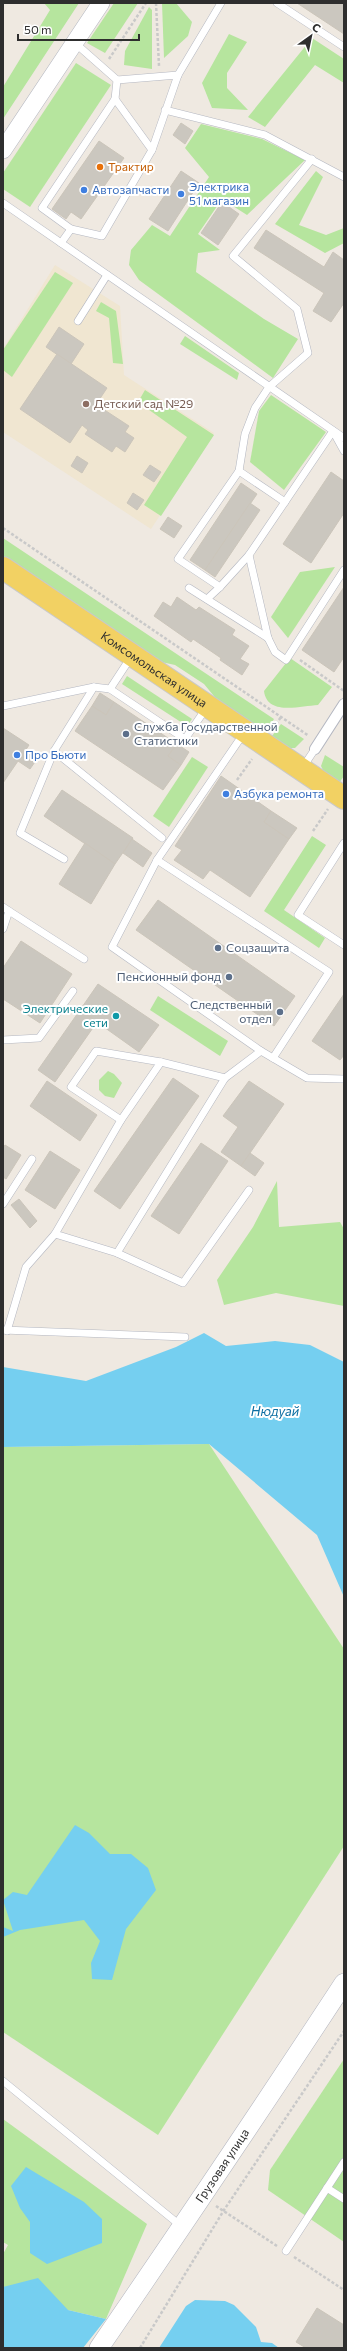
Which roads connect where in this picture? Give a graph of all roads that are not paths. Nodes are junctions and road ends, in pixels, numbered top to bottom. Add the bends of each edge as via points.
1 (101, 3) edge
2 (221, 3) edge
3 (277, 3) edge
4 (75, 43) junction
5 (344, 47) edge
6 (178, 75) junction
7 (118, 80) junction
8 (115, 99) junction
9 (165, 110) junction
10 (3, 150) edge
11 (152, 150) junction
12 (312, 159) junction
13 (344, 177) edge
14 (3, 203) edge
15 (71, 229) junction
16 (61, 243) junction
17 (107, 275) junction
18 (78, 321) dead end
19 (269, 386) junction
20 (333, 431) junction
21 (344, 438) edge
22 (344, 451) edge
23 (239, 471) junction
24 (285, 502) junction
25 (249, 555) junction
26 (3, 568) edge
27 (344, 570) edge
28 (189, 588) dead end
29 (220, 588) junction
30 (206, 599) junction
31 (268, 638) junction
32 (133, 654) junction
33 (94, 687) junction
34 (110, 689) junction
35 (344, 704) edge
36 (3, 706) edge
37 (208, 706) junction
38 (246, 731) junction
39 (317, 746) joint
40 (54, 751) junction
41 (302, 769) junction
42 (344, 798) edge
43 (162, 838) dead end
44 (344, 843) edge
45 (337, 854) junction
46 (64, 859) dead end
47 (344, 859) edge
48 (157, 860) junction
49 (6, 909) edge
50 (3, 929) edge
51 (344, 945) edge
52 (84, 960) dead end
53 (73, 991) dead end
54 (3, 1040) edge
55 (261, 1051) junction
56 (273, 1058) junction
57 (161, 1062) junction
58 (225, 1078) junction
59 (344, 1079) edge
60 (121, 1120) junction
61 (32, 1159) dead end
62 (249, 1190) dead end
63 (3, 1204) edge
64 (55, 1234) junction
65 (117, 1253) junction
66 (5, 1331) edge
67 (184, 1337) dead end
68 (344, 1983) edge
69 (3, 2081) edge
70 (344, 2162) edge
71 (327, 2188) junction
72 (344, 2199) edge
73 (182, 2226) junction
74 (286, 2252) road end
75 (99, 2348) edge

1 - 4 street
2 - 6 lane
3 - 5 lane
4 - 7 lane
4 - 10 street
6 - 7 lane
6 - 9 lane
7 - 8 lane
8 - 11 lane
8 - 15 lane via 42,208
9 - 11 lane
9 - 12 lane via 265,135
11 - 15 lane via 102,236
12 - 13 lane
12 - 19 lane via 233,256 297,309 308,353
14 - 16 lane
15 - 16 lane
16 - 17 lane
17 - 18 lane
17 - 19 lane
19 - 20 lane
19 - 23 lane via 255,408 245,434
20 - 21 lane
20 - 22 lane
20 - 24 lane
23 - 24 lane
23 - 29 lane via 178,559
24 - 25 lane
25 - 29 lane
25 - 31 lane
26 - 32 main road, Комсомольская улица
27 - 31 lane via 286,660 275,652
28 - 30 lane
29 - 30 lane
30 - 31 lane
32 - 34 lane
32 - 37 main road, Комсомольская улица
33 - 34 lane
33 - 36 lane
33 - 40 lane
34 - 37 lane via 185,738
35 - 39 street
37 - 38 main road, Комсомольская улица
38 - 41 main road, Комсомольская улица
38 - 48 lane
39 - 41 lane
40 - 43 lane
40 - 46 lane via 20,833
41 - 42 main road, Комсомольская улица
44 - 45 lane
45 - 47 lane
45 - 51 lane via 298,915
48 - 55 lane via 112,947
48 - 56 lane via 329,972
49 - 50 lane
49 - 52 lane
53 - 54 lane via 39,1038
55 - 56 lane
55 - 58 lane
56 - 59 lane via 307,1078
57 - 58 lane
57 - 60 lane
57 - 60 lane via 96,1051 71,1087
58 - 65 lane
60 - 64 lane
61 - 63 lane
62 - 65 lane via 183,1282
64 - 65 lane
64 - 66 lane via 26,1267
66 - 67 lane
68 - 73 main road, Грузовая улица
69 - 73 lane
70 - 71 lane
71 - 72 lane
71 - 74 lane
73 - 75 main road, Грузовая улица

